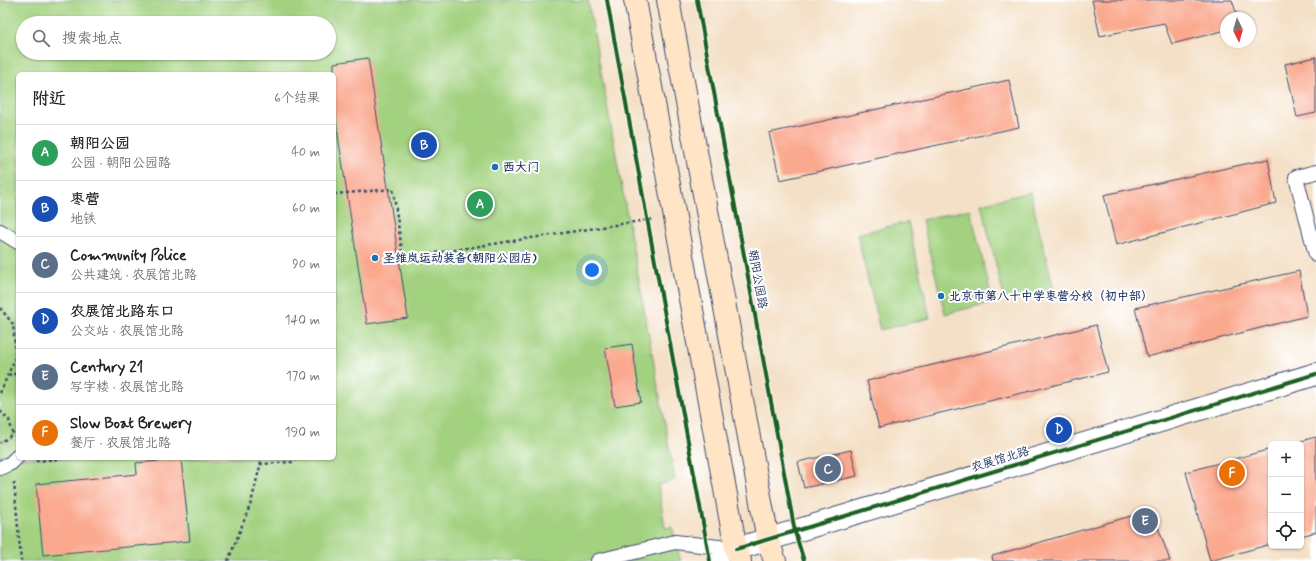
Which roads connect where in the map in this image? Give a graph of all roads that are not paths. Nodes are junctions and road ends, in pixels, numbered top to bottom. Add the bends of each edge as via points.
1 (635, 0) edge
2 (668, 0) edge
3 (1316, 172) edge
4 (0, 231) edge
5 (16, 241) edge
6 (1316, 256) edge
7 (1316, 374) edge
8 (768, 540) junction
9 (738, 555) edge
10 (635, 556) edge
11 (598, 561) edge
12 (714, 561) edge
13 (775, 561) edge

1 - 9 main road
2 - 8 main road
3 - 6 lane via 1296,177
4 - 5 lane
7 - 8 street, 农展馆北路
8 - 9 street, 农展馆北路
8 - 13 main road
9 - 10 lane via 675,542
9 - 12 lane
10 - 11 lane

